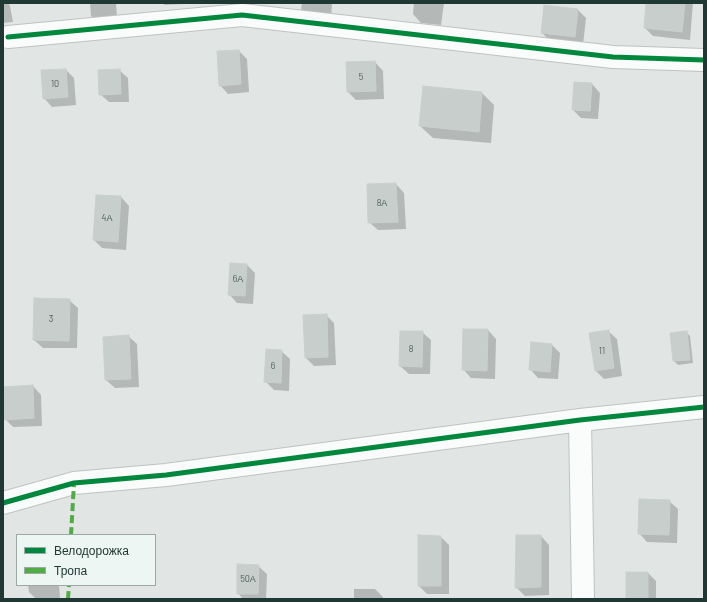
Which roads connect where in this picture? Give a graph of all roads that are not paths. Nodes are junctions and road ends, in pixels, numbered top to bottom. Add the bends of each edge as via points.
1 (8, 37) dead end
2 (704, 60) edge
3 (704, 407) edge
4 (580, 420) junction
5 (3, 503) edge
6 (583, 599) edge

1 - 2 street via 242,15 613,57
3 - 4 street
4 - 5 street via 166,475 74,483
4 - 6 street

